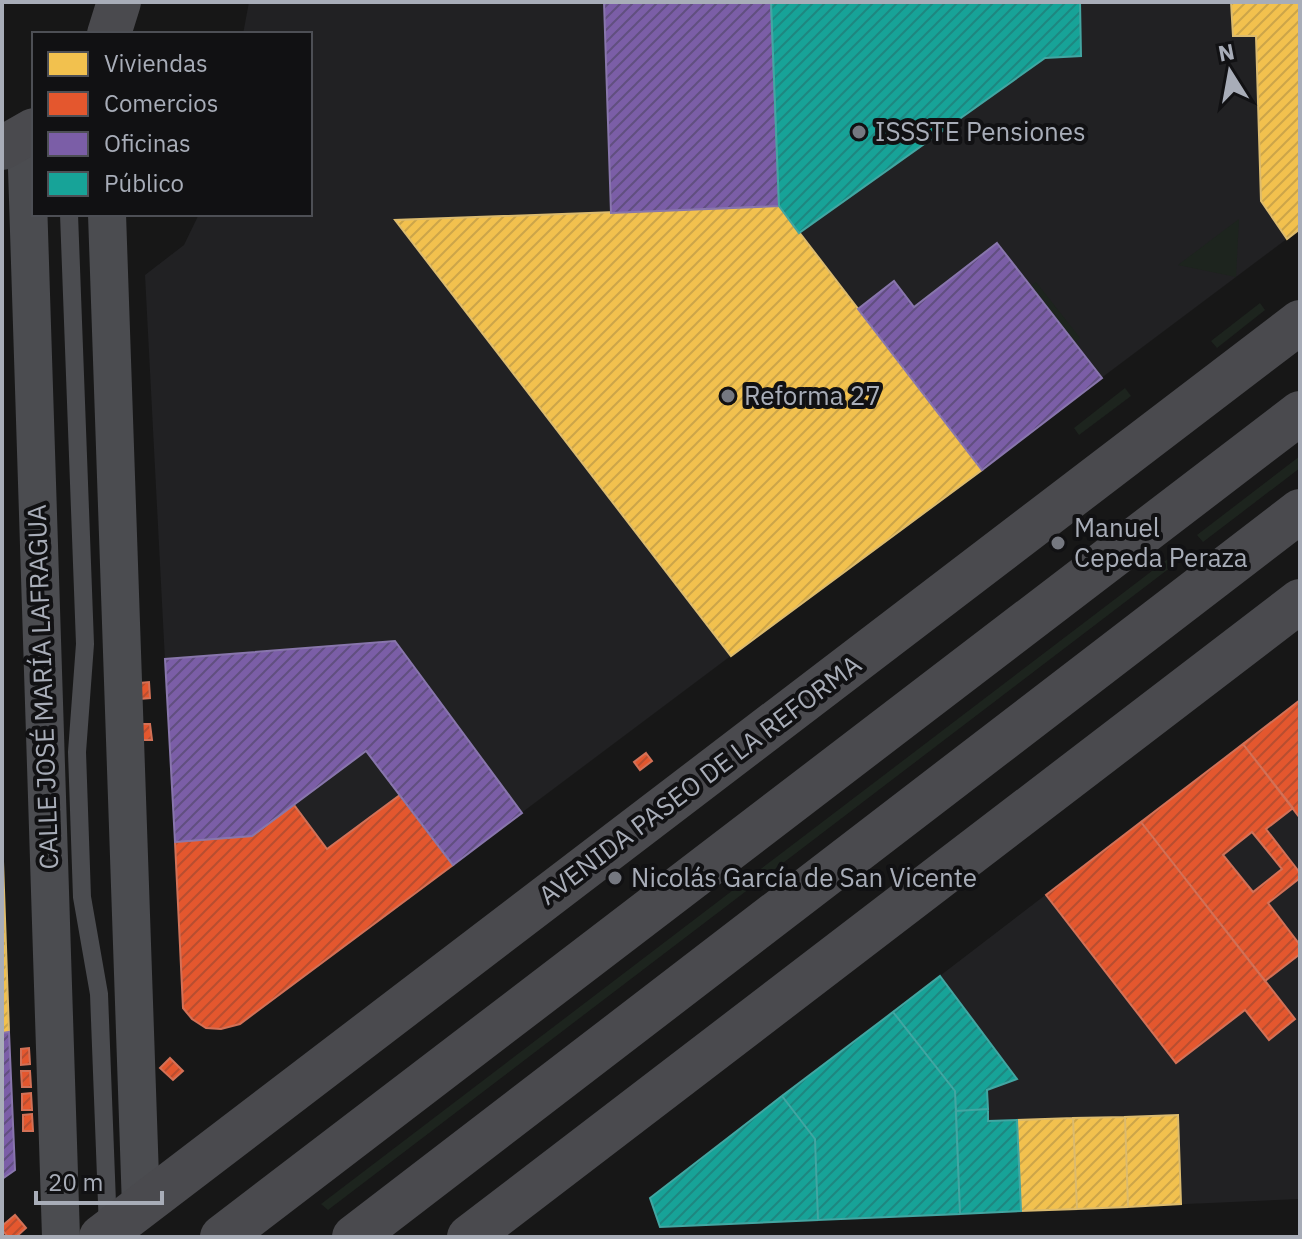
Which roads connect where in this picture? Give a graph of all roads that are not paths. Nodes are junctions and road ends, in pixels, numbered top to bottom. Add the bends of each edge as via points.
1 (119, 2) edge
2 (110, 32) edge
3 (21, 138) edge
4 (69, 216) edge
5 (107, 216) edge
6 (1300, 322) edge
7 (1300, 413) edge
8 (1300, 511) edge
9 (1300, 601) edge
10 (116, 1228) edge
11 (61, 1237) edge
12 (222, 1237) edge
13 (354, 1237) edge
14 (469, 1237) edge

1 - 2 main road
3 - 11 street, CALLE JOSÉ MARÍA LAFRAGUA
4 - 10 lane via 85,644 77,752 81,883 99,994
5 - 10 street
6 - 10 main road, AVENIDA PASEO DE LA REFORMA
7 - 12 main road
8 - 13 main road
9 - 14 main road

